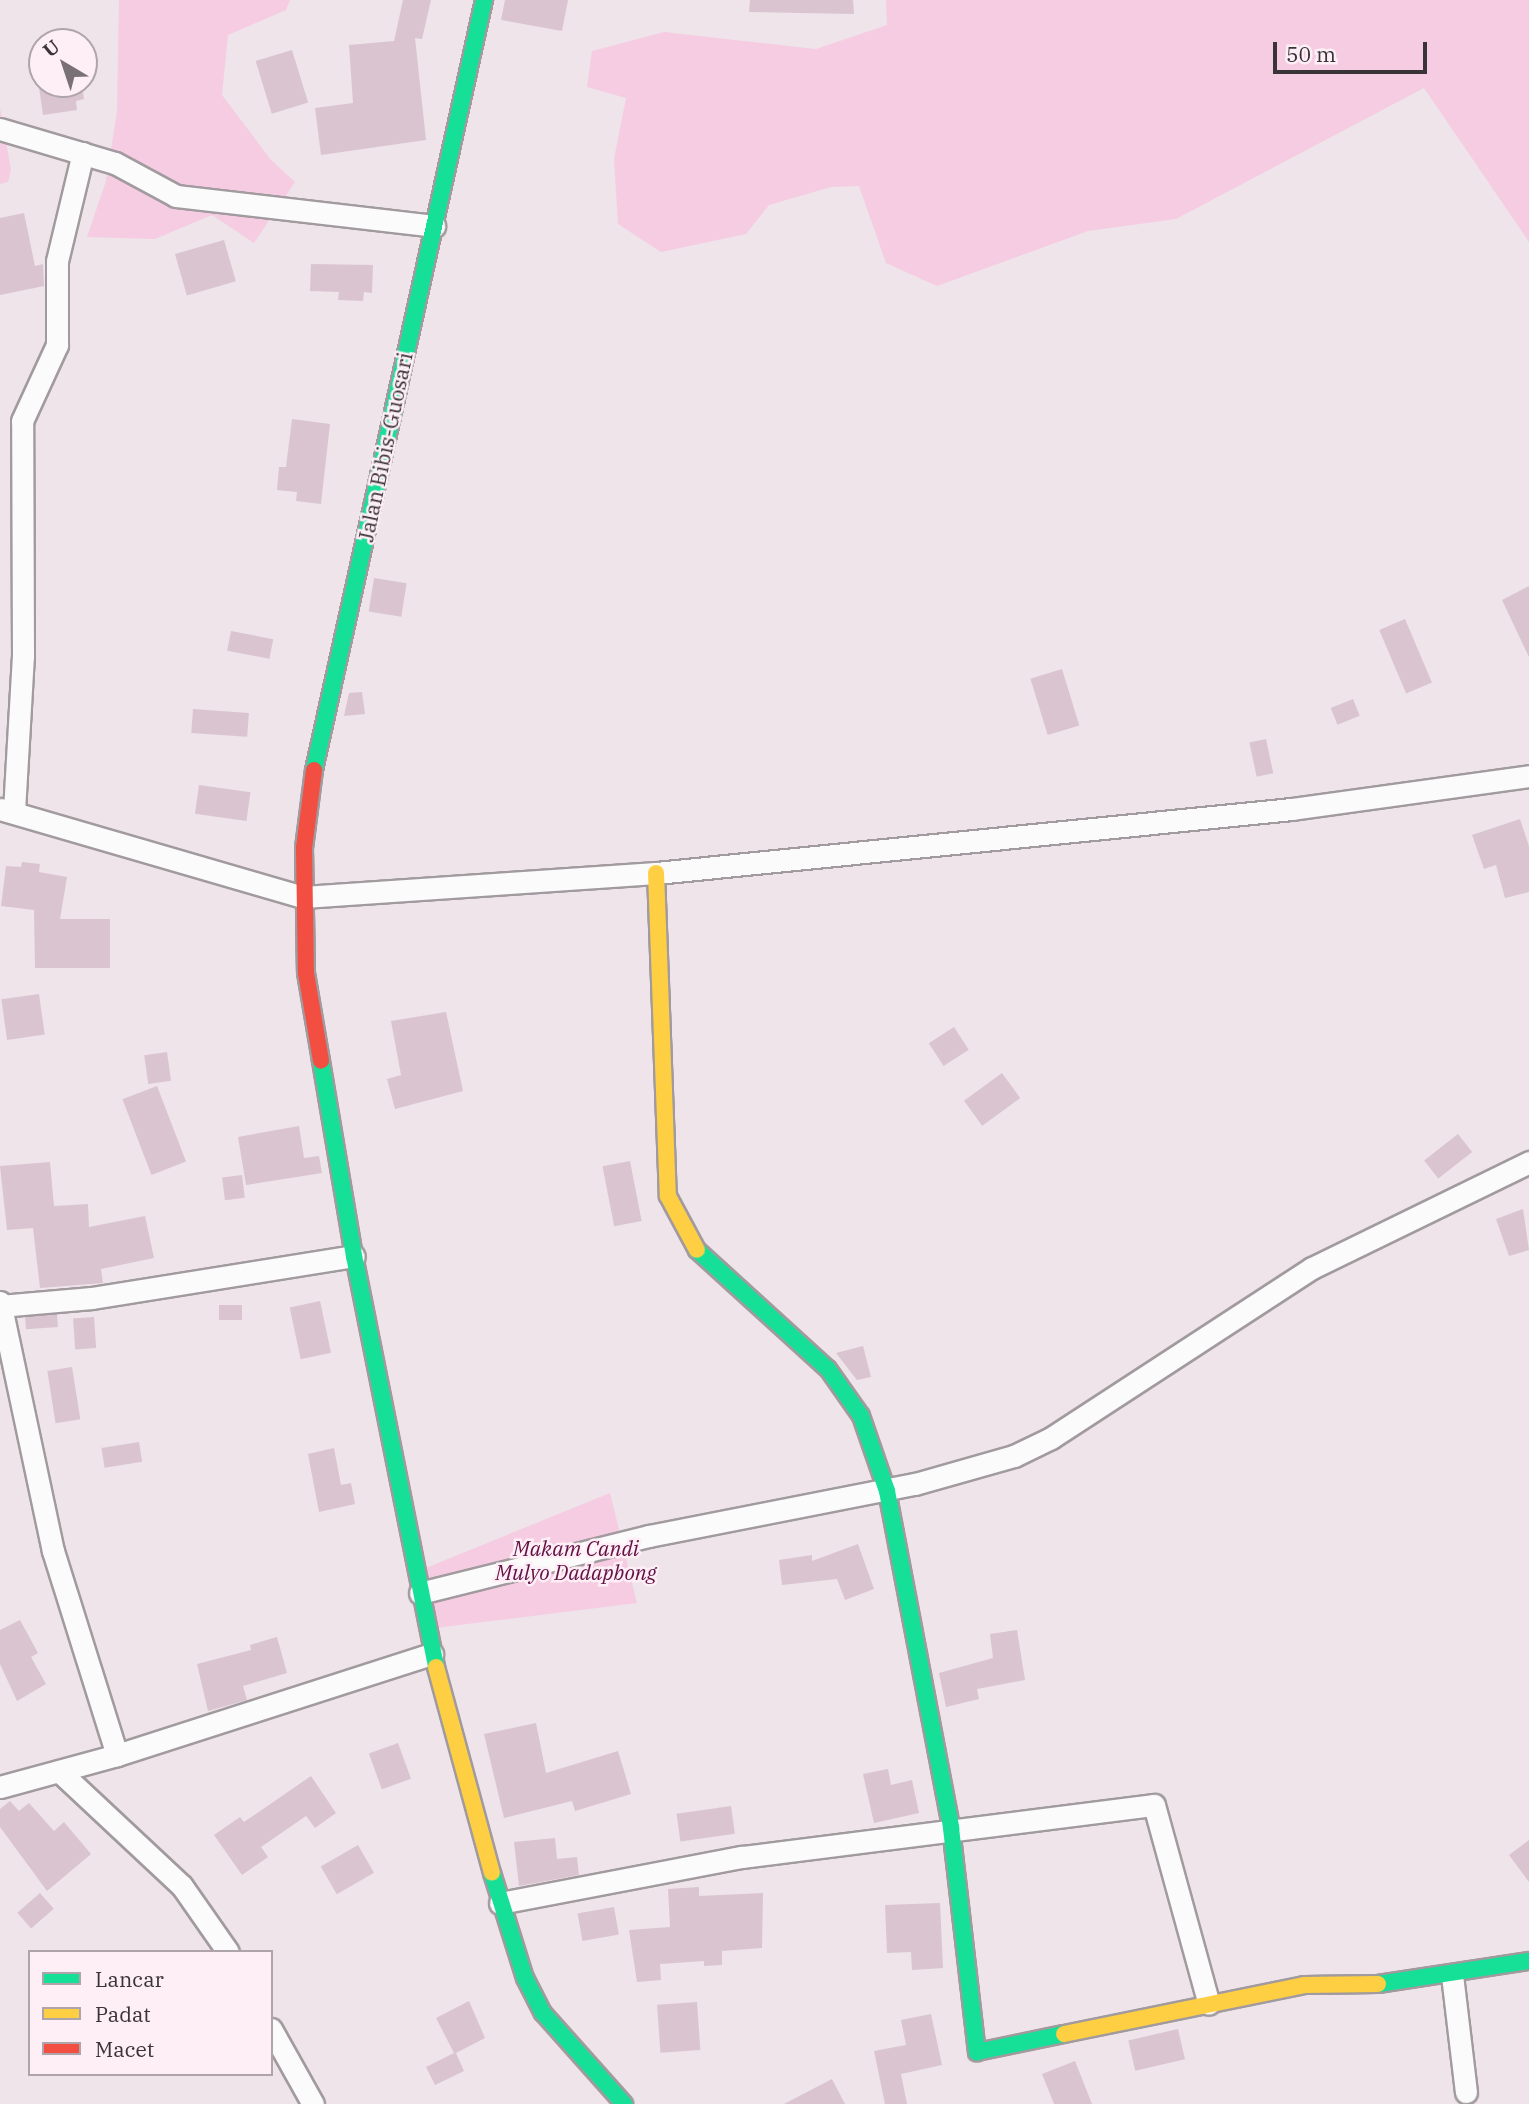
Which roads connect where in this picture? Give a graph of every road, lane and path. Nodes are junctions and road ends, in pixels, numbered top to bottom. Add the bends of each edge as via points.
1 (485, 0) edge
2 (0, 129) edge
3 (83, 153) junction
4 (434, 226) junction
5 (1529, 776) edge
6 (7, 810) edge
7 (656, 873) junction
8 (303, 897) junction
9 (1529, 1162) edge
10 (354, 1256) junction
11 (0, 1305) edge
12 (887, 1491) junction
13 (420, 1593) junction
14 (432, 1654) junction
15 (117, 1755) junction
16 (59, 1771) junction
17 (0, 1787) edge
18 (951, 1828) junction
19 (500, 1903) junction
20 (227, 1950) edge
21 (1529, 1961) edge
22 (1452, 1975) junction
23 (1209, 2004) junction
24 (273, 2033) edge
25 (1466, 2092) dead end
26 (614, 2102) edge
27 (313, 2104) edge

1 - 4 street, Jalan Bibis-Guosari
2 - 3 street
3 - 4 street via 115,163 176,196
3 - 6 street via 58,261 57,345 22,421 23,656
4 - 8 street, Jalan Bibis-Guosari via 311,784
5 - 7 street via 1292,809
6 - 8 street
7 - 8 street
7 - 12 street via 668,1196 678,1223 708,1262 828,1369 861,1416
8 - 10 street, Jalan Bibis-Guosari via 306,972
9 - 12 street via 1312,1268 1039,1444 1014,1456
10 - 11 street via 92,1298
10 - 13 street, Jalan Bibis-Guosari
11 - 15 street via 53,1551
12 - 13 street via 649,1536
12 - 18 street
13 - 14 street, Jalan Bibis-Guosari
14 - 15 street
14 - 19 street, Jalan Bibis-Guosari
15 - 16 street
16 - 17 street
16 - 20 street via 182,1886
18 - 19 street via 742,1857
18 - 23 street via 1154,1805
18 - 23 street via 977,2052
19 - 26 street, Jalan Bibis-Guosari via 543,2012
21 - 22 street
22 - 23 street via 1385,1984 1304,1985
22 - 25 street
24 - 27 street

